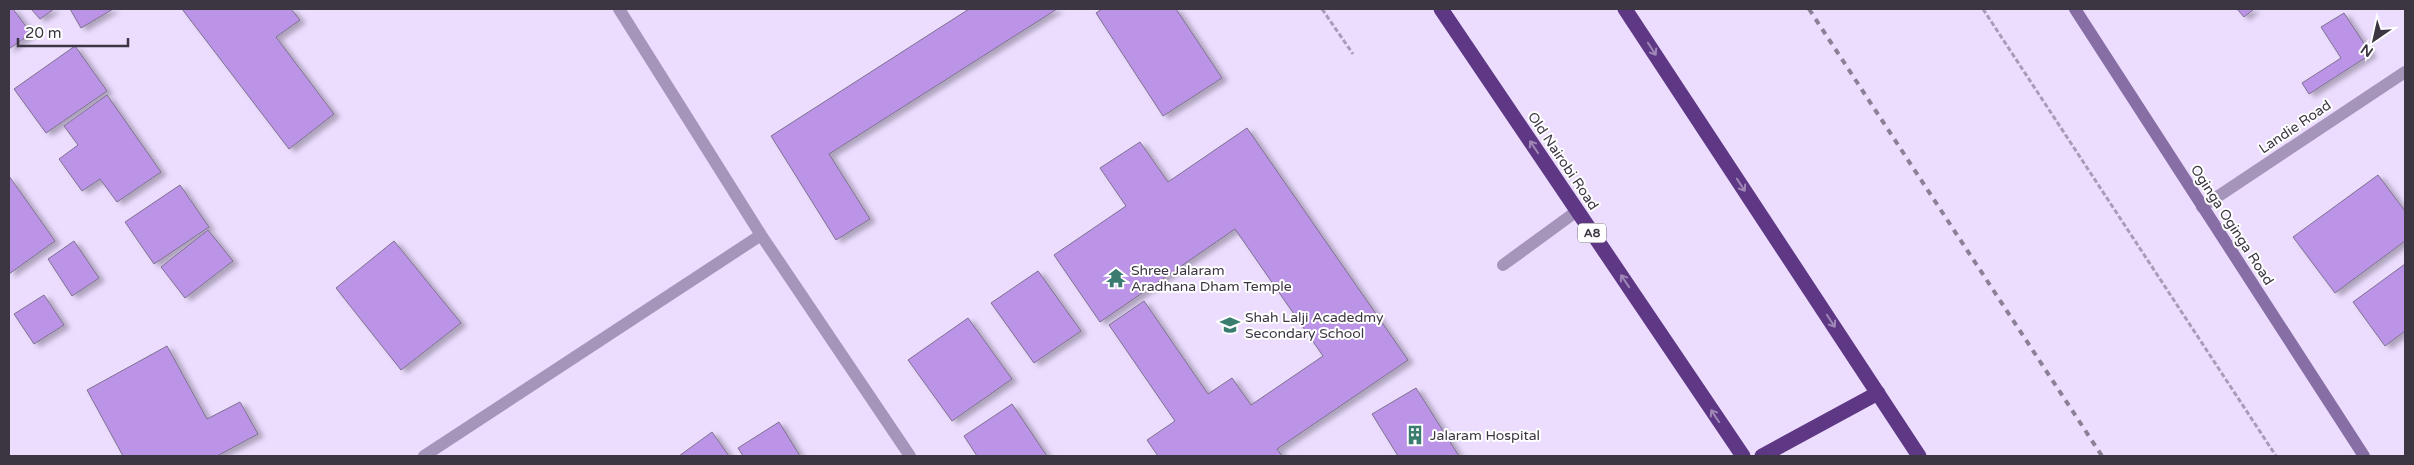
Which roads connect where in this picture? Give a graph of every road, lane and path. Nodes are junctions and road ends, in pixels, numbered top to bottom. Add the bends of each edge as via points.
1 (619, 9) edge
2 (1322, 9) edge
3 (1440, 9) edge
4 (1626, 9) edge
5 (1983, 9) edge
6 (2075, 9) edge
7 (1353, 54) dead end
8 (2405, 72) edge
9 (2202, 206) junction
10 (1577, 211) junction
11 (761, 235) junction
12 (1503, 265) dead end
13 (1878, 394) junction
14 (424, 456) edge
15 (910, 456) edge
16 (1743, 456) edge
17 (1762, 456) edge
18 (1919, 456) edge
19 (2276, 456) edge
20 (2364, 456) edge

1 - 11 street
2 - 7 path
10 -> 3 highway, Old Nairobi Road / A8
4 -> 13 highway
5 - 19 path
6 - 9 street, Oginga Oginga Road
8 - 9 street, Landie Road
9 - 20 street, Oginga Oginga Road
10 - 12 street
16 -> 10 highway, Old Nairobi Road / A8
11 - 14 street
11 - 15 street
13 - 17 highway
13 - 18 highway

